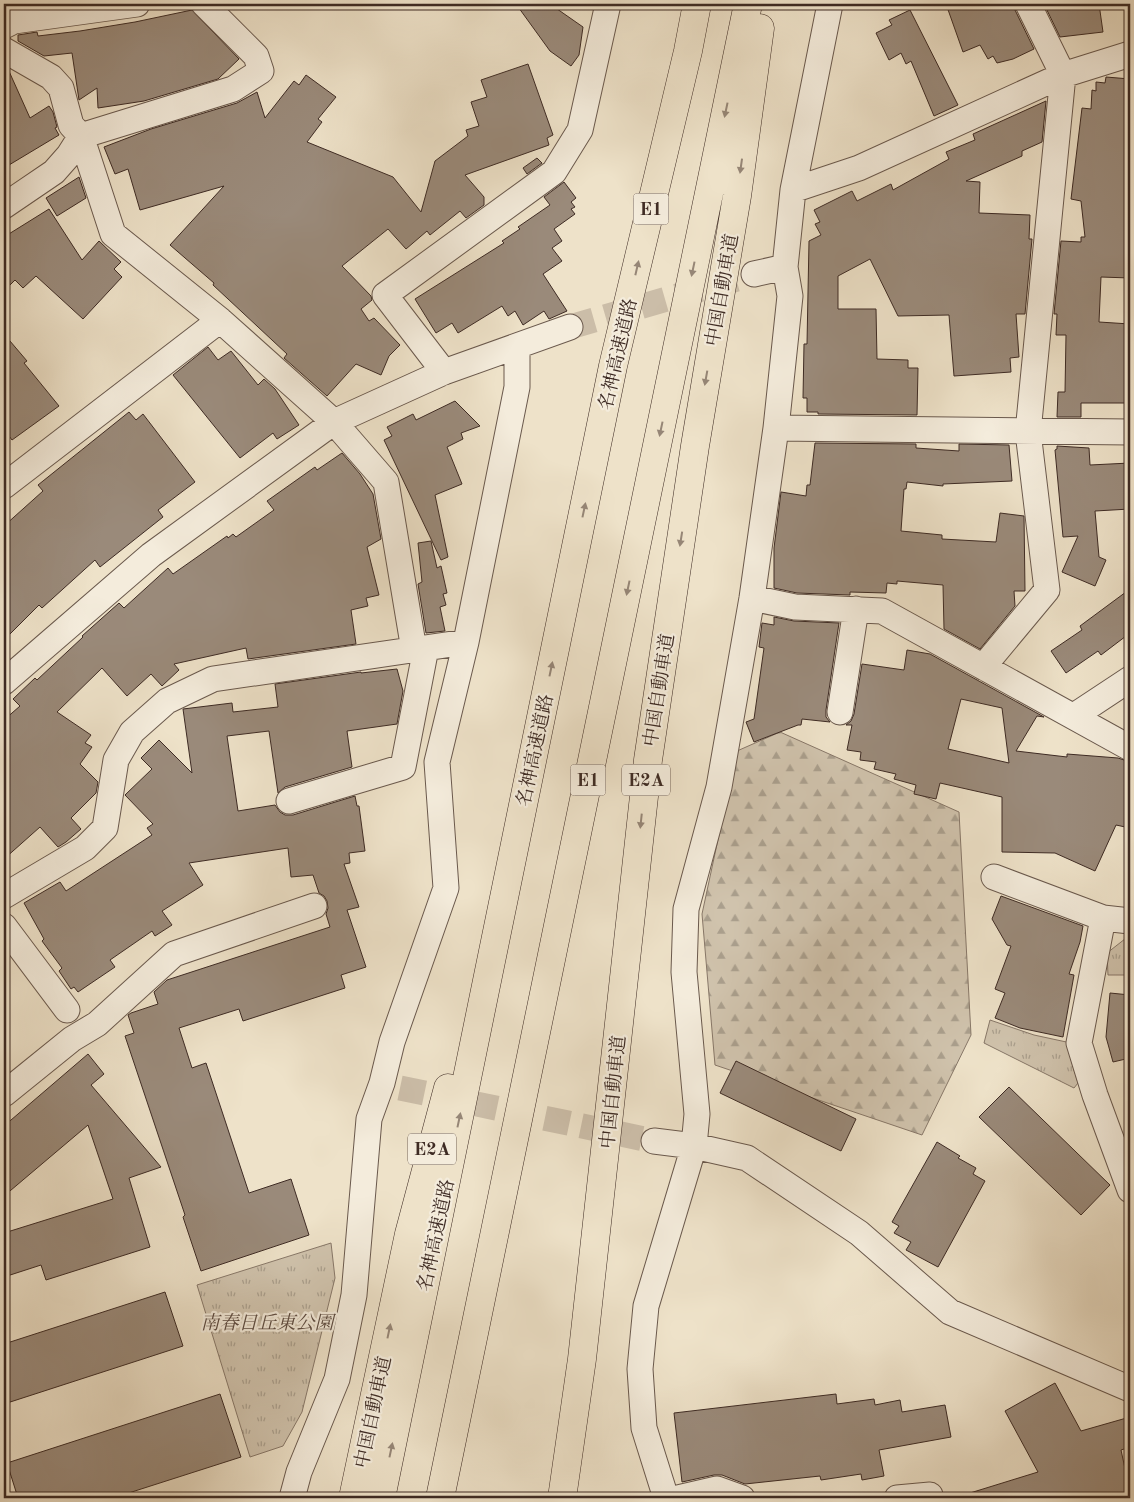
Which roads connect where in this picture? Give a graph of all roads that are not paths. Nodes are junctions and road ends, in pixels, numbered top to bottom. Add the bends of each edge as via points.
1 (137, 4) edge
2 (204, 4) edge
3 (608, 4) edge
4 (697, 4) edge
5 (748, 4) edge
6 (763, 4) edge
7 (830, 4) edge
8 (1028, 4) edge
9 (4, 26) edge
10 (4, 50) edge
11 (1130, 54) edge
12 (746, 64) junction
13 (1063, 75) junction
14 (81, 136) junction
15 (794, 190) junction
16 (4, 206) edge
17 (785, 267) junction
18 (754, 274) tunnel mouth
19 (220, 320) junction
20 (570, 327) tunnel mouth
21 (517, 346) junction
22 (444, 372) junction
23 (334, 422) junction
24 (776, 428) junction
25 (1028, 432) junction
26 (1130, 432) edge
27 (4, 486) edge
28 (752, 598) junction
29 (856, 609) junction
30 (466, 642) junction
31 (420, 649) junction
32 (983, 667) junction
33 (1130, 679) edge
34 (4, 682) edge
35 (840, 712) dead end
36 (1074, 716) junction
37 (1130, 748) edge
38 (289, 801) dead end
39 (524, 803) junction
40 (994, 877) dead end
41 (4, 896) edge
42 (314, 906) dead end
43 (1103, 918) junction
44 (1130, 921) edge
45 (4, 926) edge
46 (67, 1010) dead end
47 (4, 1094) edge
48 (654, 1141) tunnel mouth
49 (694, 1146) junction
50 (1130, 1190) edge
51 (1130, 1389) edge
52 (930, 1495) dead end
53 (292, 1498) edge
54 (354, 1498) edge
55 (381, 1498) edge
56 (440, 1498) edge
57 (562, 1498) edge
58 (666, 1498) edge
59 (678, 1498) edge
60 (742, 1498) edge
61 (896, 1498) edge

1 - 9 street via 14,21
2 - 14 street via 256,56 261,71 233,89
3 - 22 street via 580,130 554,172 385,295
39 -> 4 highway, 名神高速道路 / E1 via 614,366
5 - 12 highway, E1
6 - 12 highway, 中国自動車道 / E2A
7 - 15 street
8 - 13 street
10 - 14 street via 50,77 61,88 71,125
11 - 13 street
12 -> 56 highway, E1
12 -> 57 highway, 中国自動車道 / E2A via 737,196 695,446 648,760 582,1359
13 - 15 street via 859,168
13 - 25 street
14 - 16 street via 54,172
14 - 19 street via 113,234
15 - 17 street
17 - 18 street
17 - 24 street via 790,296
19 - 23 street
19 - 27 street
20 - 21 street
21 - 22 street
21 - 30 street via 517,387
22 - 23 street
23 - 31 street via 386,482
23 - 34 street via 151,555
24 - 25 street
24 - 28 street
25 - 26 street
25 - 32 street via 1047,590
28 - 29 street via 795,607
28 - 49 street via 719,787 686,909 684,972 696,1114
29 - 32 street via 882,611
29 - 35 street
30 - 31 street
30 - 53 street via 437,762 446,888 392,1042 391,1085 369,1119 354,1295 337,1379 299,1472
31 - 38 street via 403,767
31 - 41 street via 213,679 167,701 132,732 116,760 105,828 85,848
32 - 36 street
33 - 36 street
36 - 37 street
54 -> 39 highway, 中国自動車道 / E2A via 409,1234
55 -> 39 highway, 名神高速道路 / E1
40 - 43 street
42 - 47 street via 174,954 97,1024 72,1039
43 - 44 street
43 - 50 street via 1079,1043
45 - 46 street
48 - 49 street
49 - 51 street via 746,1158 859,1233 950,1312
49 - 58 street via 646,1306 640,1369 644,1428
52 - 61 street
59 - 60 street via 716,1489

